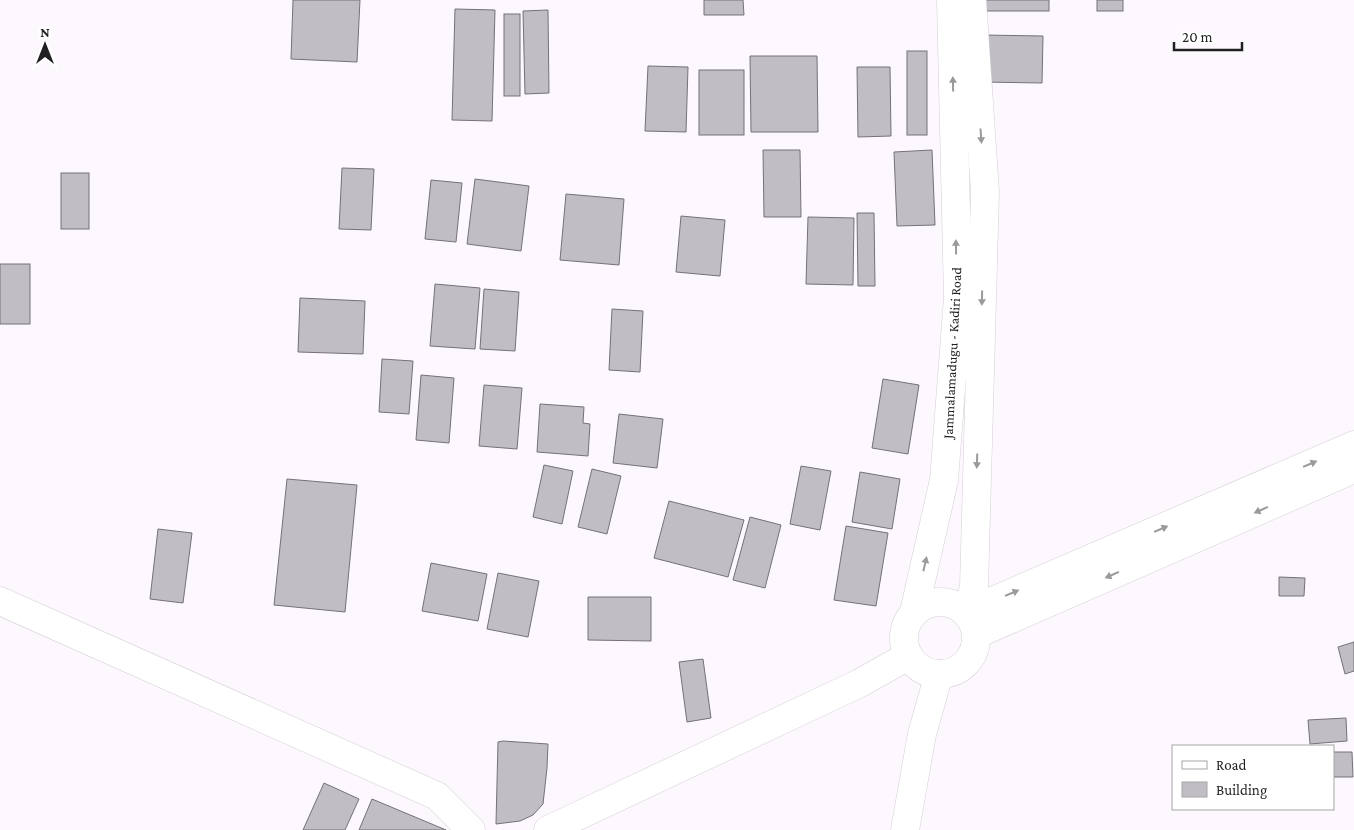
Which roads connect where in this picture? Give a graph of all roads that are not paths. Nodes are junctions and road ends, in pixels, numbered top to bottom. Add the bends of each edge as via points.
1 (950, 0) edge
2 (972, 0) edge
3 (1354, 445) edge
4 (1354, 470) edge
5 (0, 601) edge
6 (914, 612) junction
7 (972, 623) junction
8 (908, 656) junction
9 (939, 674) junction
10 (471, 830) edge
11 (548, 830) edge
12 (906, 830) edge

6 -> 1 main road, Jammalamadugu - Kadiri Road via 944,480 958,298
2 -> 7 main road, Jammalamadugu - Kadiri Road via 985,192
7 -> 3 main road
4 -> 7 main road
5 - 10 main road via 438,796
6 - 7 main road via 934,601 946,602 957,605
6 - 8 main road, Jammalamadugu - Kadiri Road via 904,632
7 - 9 main road, Jammalamadugu - Kadiri Road via 976,646 971,657 952,672
8 - 9 main road via 927,672
8 - 11 main road via 860,683
9 - 12 main road via 922,734

